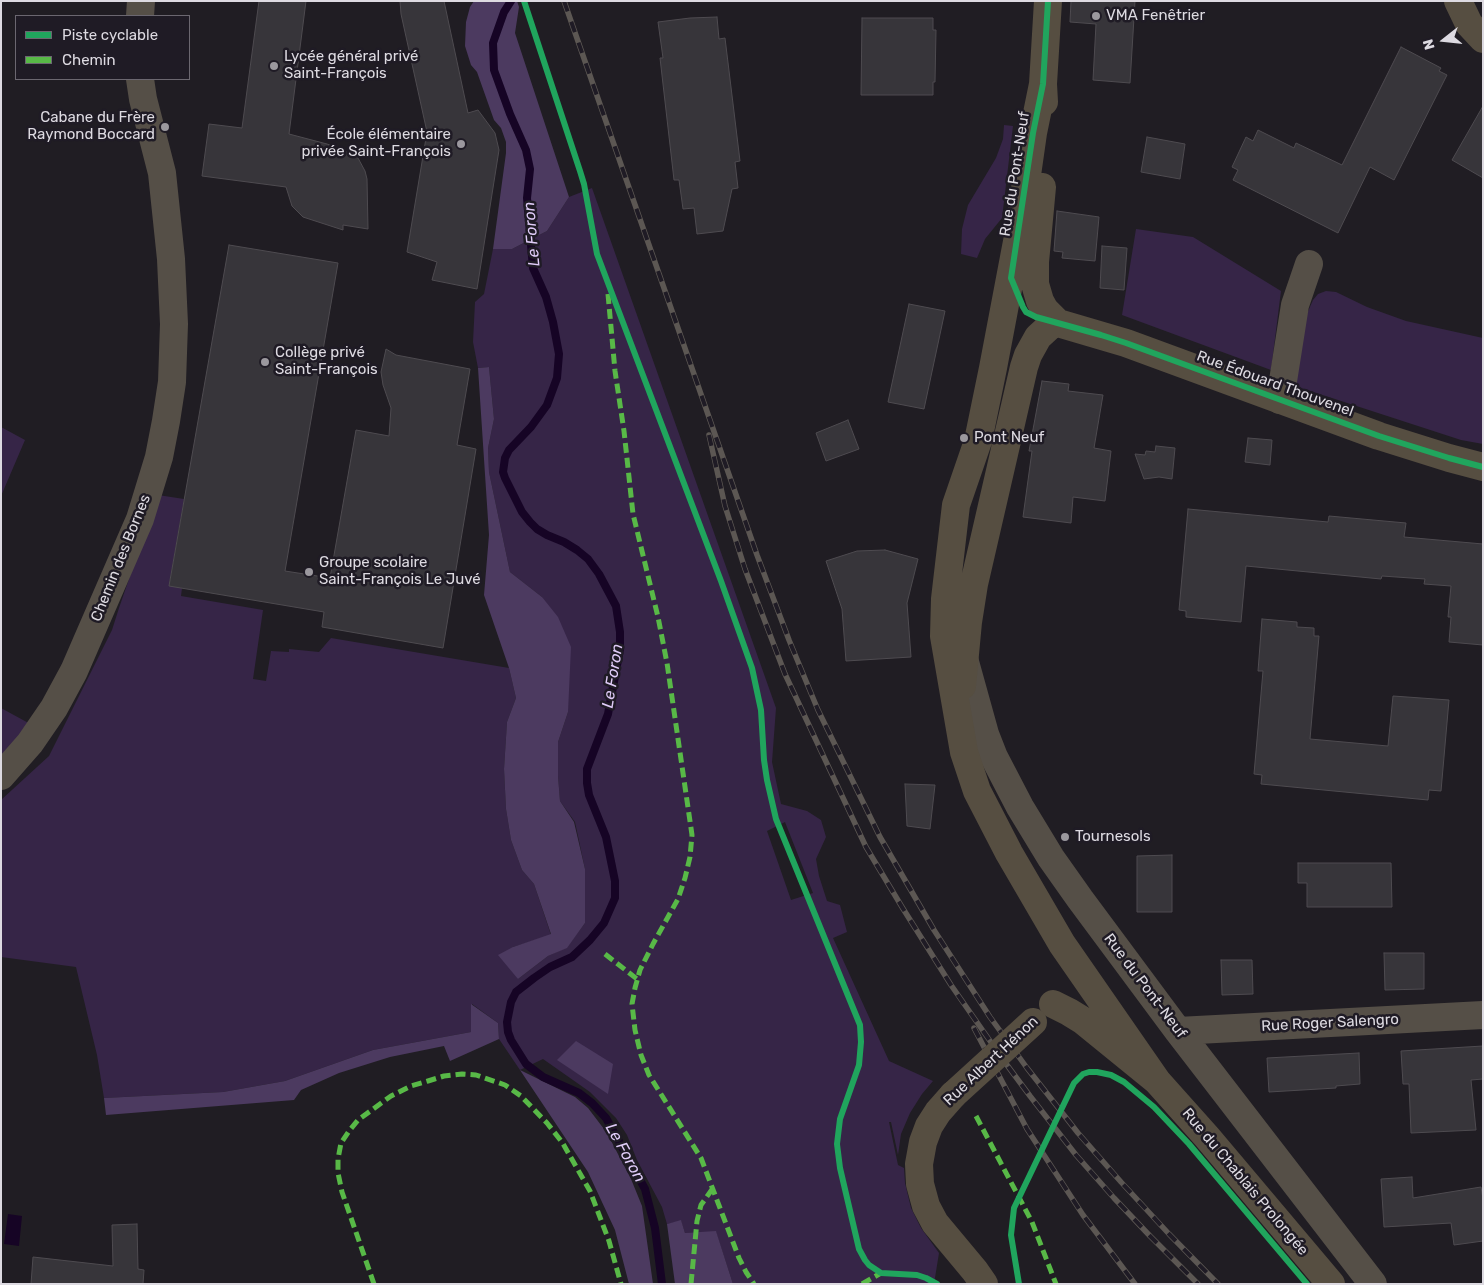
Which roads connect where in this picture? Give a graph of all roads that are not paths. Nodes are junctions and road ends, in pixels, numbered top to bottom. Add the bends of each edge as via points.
1 (141, 1) edge
2 (1048, 1) edge
3 (1458, 1) edge
4 (140, 15) edge
5 (1483, 39) edge
6 (140, 80) edge
7 (1043, 84) junction
8 (1309, 264) dead end
9 (1058, 323) junction
10 (1280, 400) junction
11 (1483, 467) edge
12 (956, 505) junction
13 (990, 518) junction
14 (965, 662) junction
15 (959, 723) junction
16 (1, 776) edge
17 (1062, 944) junction
18 (1053, 1004) junction
19 (1483, 1015) edge
20 (1178, 1031) junction
21 (1157, 1081) junction
22 (984, 1284) edge
23 (1330, 1284) edge
24 (1373, 1284) edge

1 - 4 street
2 - 7 street, Rue du Pont-Neuf
3 - 5 street via 1470,24
6 - 16 street, Chemin des Bornes via 162,172 171,259 172,382 159,457 140,520 74,671 54,708
7 - 9 street, Rue du Pont-Neuf via 1045,143 1035,273 1040,301
7 - 12 street, Rue du Pont-Neuf via 1017,241 978,441
8 - 10 street via 1295,306
9 - 10 street, Rue Édouard Thouvenel via 1126,343
9 - 13 street, Rue du Pont-Neuf via 1044,330 1028,355
10 - 11 street, Rue Édouard Thouvenel via 1396,441
12 - 13 street via 965,520
12 - 15 street, Rue du Pont-Neuf via 944,636
13 - 14 street, Rue du Pont-Neuf via 972,593
14 - 15 street, Rue du Pont-Neuf
14 - 20 street, Rue du Pont-Neuf via 985,734 1020,807 1063,876
15 - 17 street, Rue du Pont-Neuf via 964,752 977,791
17 - 18 street, Rue Albert Hénon via 1067,956 1068,976 1065,988
17 - 21 street, Rue du Chablais Prolongée
18 - 21 street, Rue du Chablais Prolongée via 1082,1020
18 - 22 street, Rue Albert Hénon, bridge via 953,1095 929,1126 923,1142 919,1164 926,1206 935,1223
19 - 20 street, Rue Roger Salengro
20 - 24 street, Rue du Pont-Neuf
21 - 23 street, Rue du Chablais Prolongée

